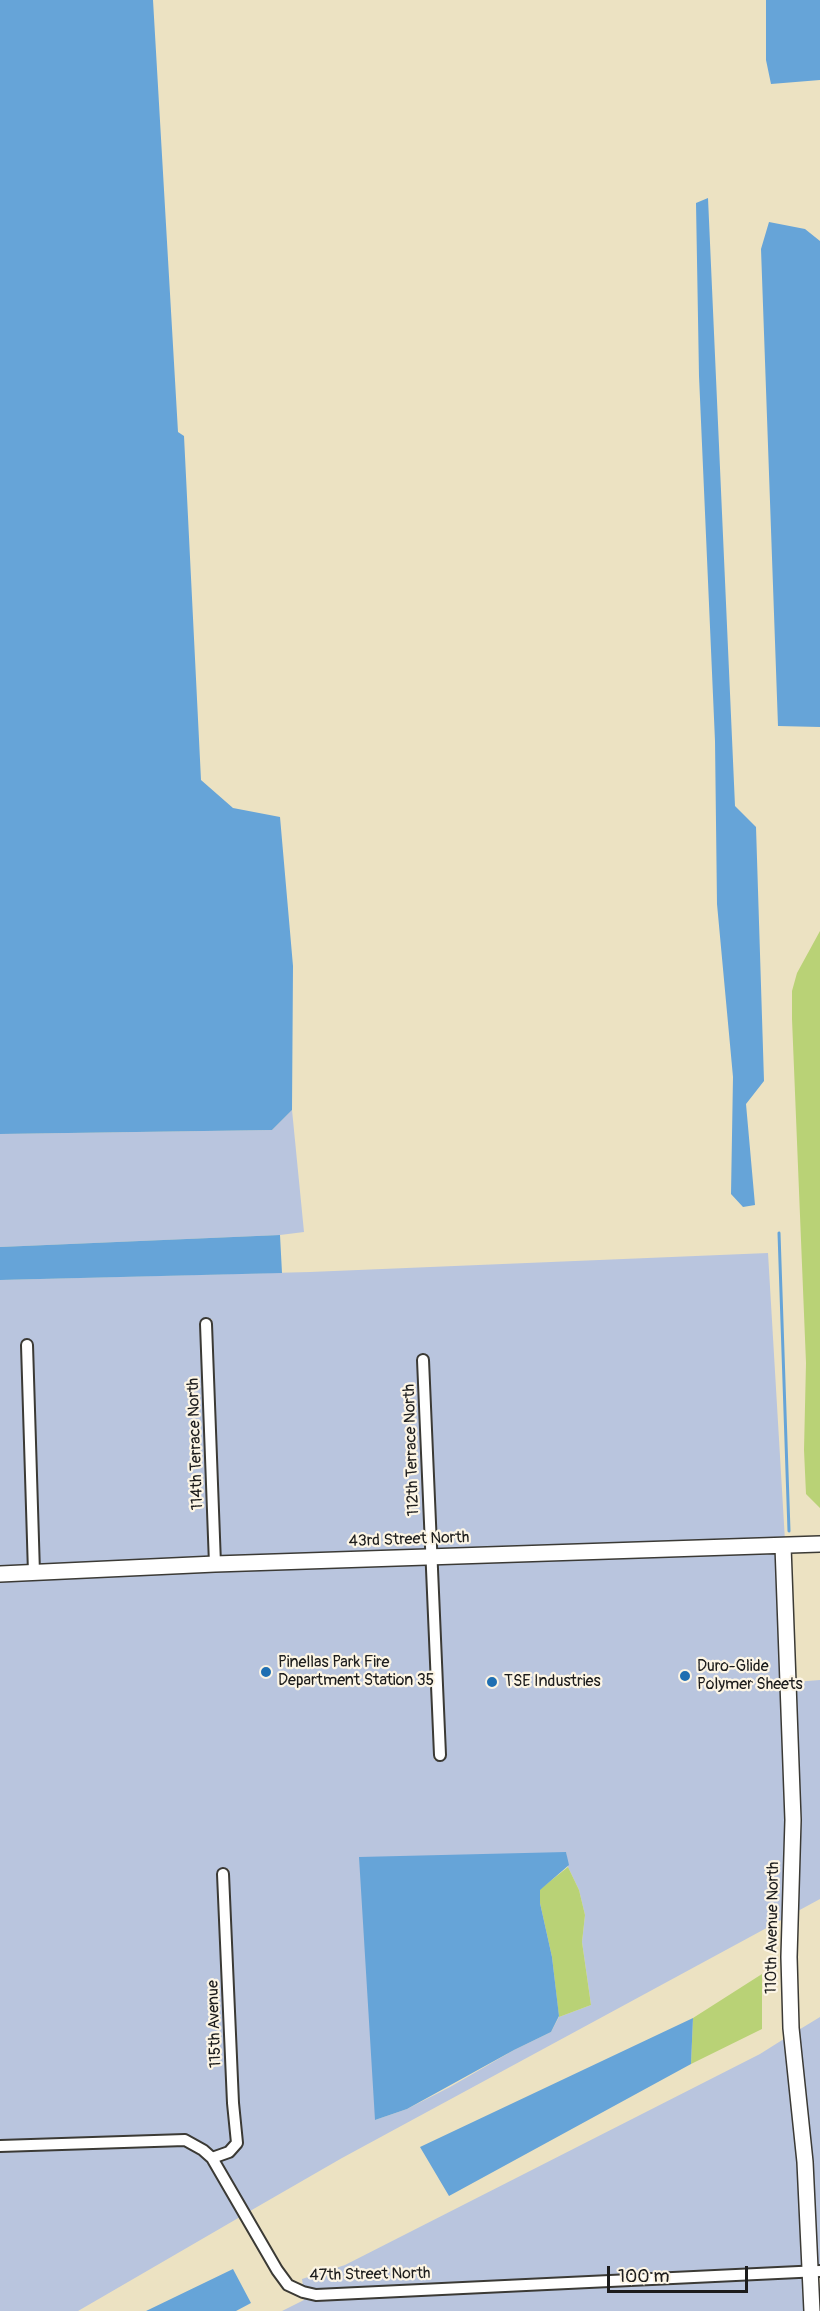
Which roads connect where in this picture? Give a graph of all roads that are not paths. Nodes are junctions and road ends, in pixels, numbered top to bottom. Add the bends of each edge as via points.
1 (206, 1324) dead end
2 (27, 1345) dead end
3 (423, 1360) dead end
4 (820, 1544) edge
5 (783, 1546) junction
6 (431, 1557) junction
7 (215, 1564) junction
8 (34, 1574) junction
9 (0, 1575) edge
10 (440, 1755) dead end
11 (223, 1874) dead end
12 (0, 2146) edge
13 (212, 2158) junction
14 (815, 2272) edge
15 (812, 2311) edge

1 - 7 street, 114th Terrace North
2 - 8 street
3 - 6 street, 112th Terrace North
4 - 5 street, 43rd Street North
5 - 6 street, 43rd Street North
5 - 14 street, 110th Avenue North via 793,1820 791,2028
6 - 7 street, 43rd Street North
6 - 10 street, 112th Terrace North
7 - 8 street, 43rd Street North
8 - 9 street, 43rd Street North
11 - 13 street, 115th Avenue via 237,2143
12 - 13 street, 47th Street North via 185,2140
13 - 14 street, 47th Street North via 288,2285 316,2295
14 - 15 street, 110th Avenue North

